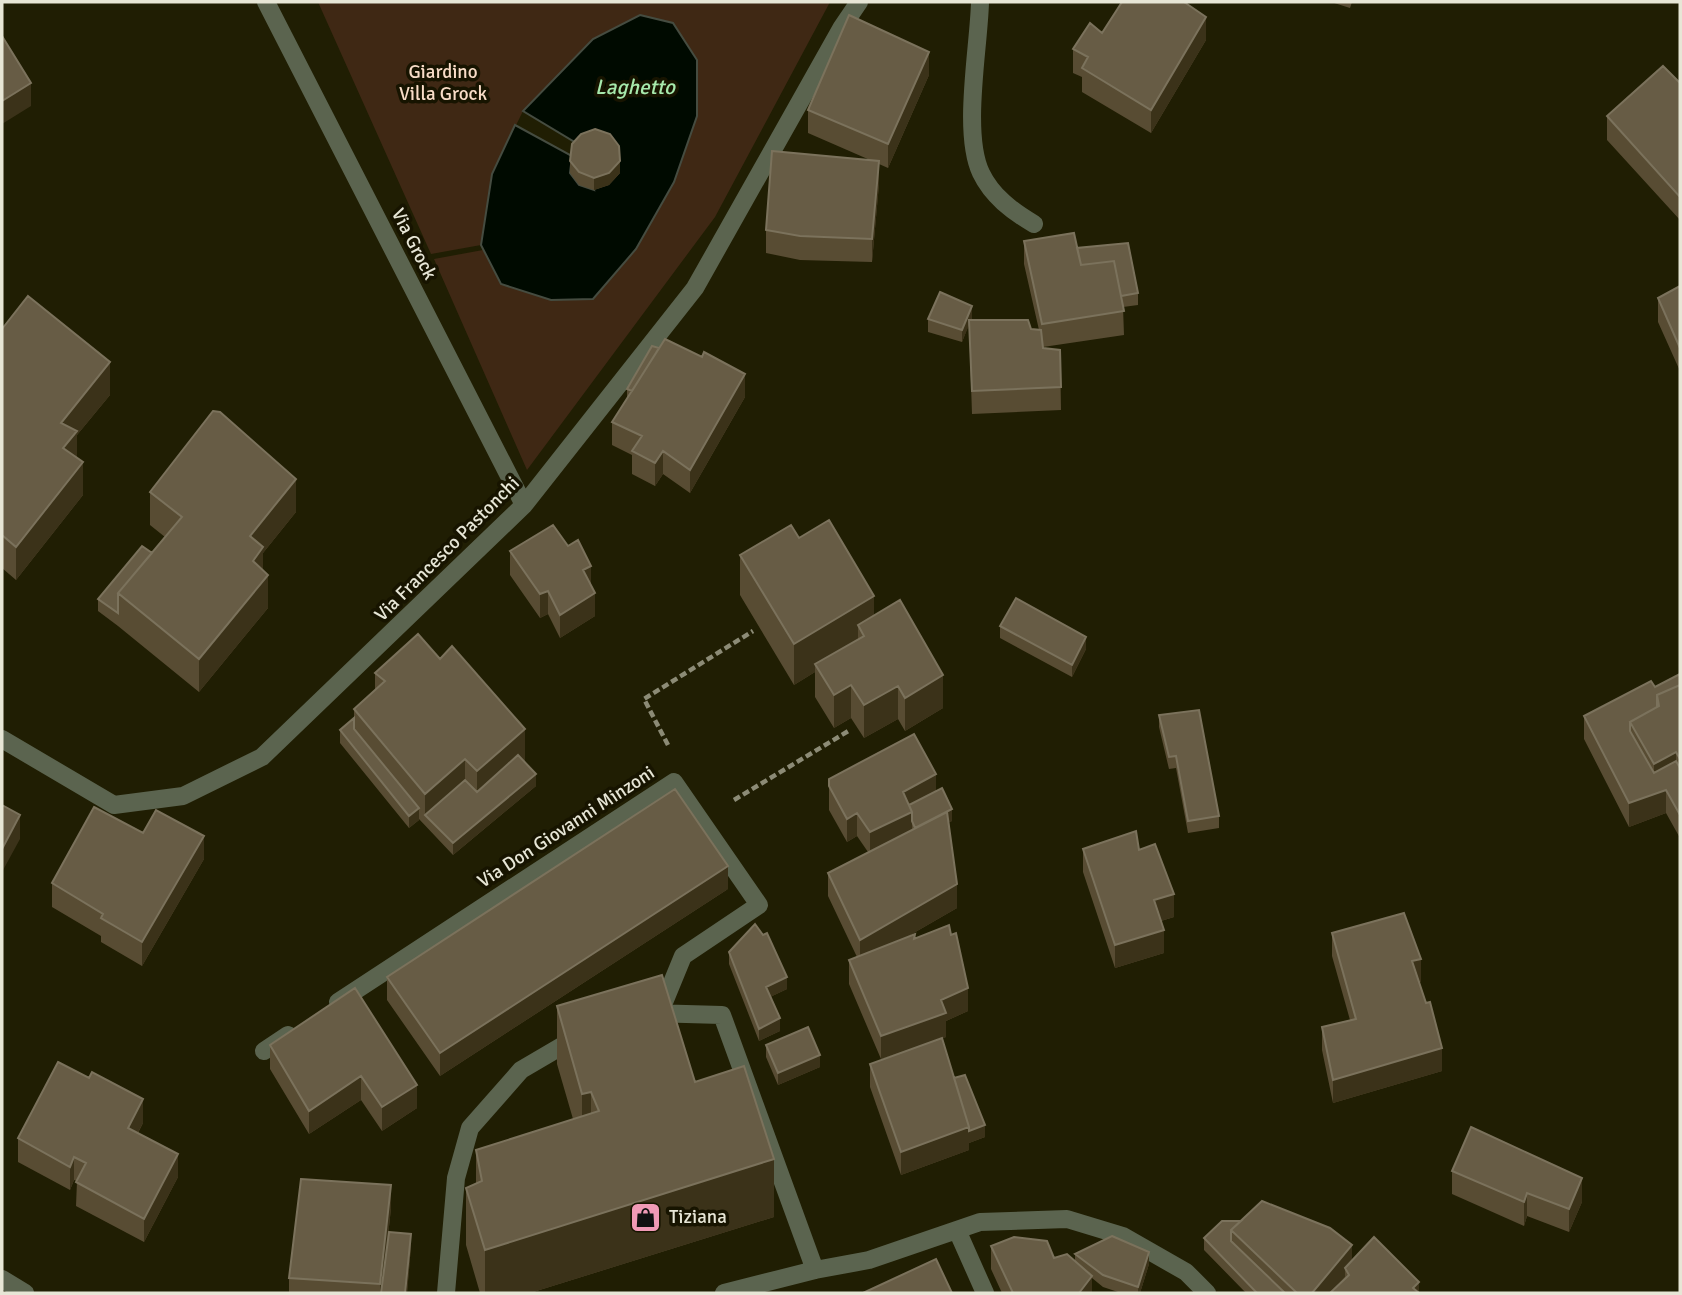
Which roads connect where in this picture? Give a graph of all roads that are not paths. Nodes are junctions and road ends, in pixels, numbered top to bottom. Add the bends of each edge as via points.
1 (266, 2) edge
2 (859, 2) edge
3 (981, 2) edge
4 (1034, 224) dead end
5 (524, 505) junction
6 (2, 739) edge
7 (660, 1012) junction
8 (321, 1013) edge
9 (634, 1015) edge
10 (598, 1025) edge
11 (298, 1028) edge
12 (264, 1051) dead end
13 (957, 1230) junction
14 (815, 1270) junction
15 (2, 1279) edge
16 (25, 1293) edge
17 (446, 1293) edge
18 (724, 1293) edge
19 (985, 1293) edge
20 (1207, 1293) edge

1 - 5 street, Via Grock
2 - 5 street, Via Francesco Pastonchi via 695,288
3 - 4 street via 974,144 981,172 1009,209
5 - 6 street, Via Francesco Pastonchi via 262,757 183,796 114,805
7 - 8 street, Via Don Giovanni Minzoni via 683,956 759,905 674,782
7 - 9 street
7 - 14 street via 722,1015
10 - 17 street via 521,1070 470,1128 456,1178
11 - 12 street
13 - 14 street via 869,1260
13 - 19 street
13 - 20 street via 980,1222 1067,1219 1123,1236 1186,1272
14 - 18 street
15 - 16 street

